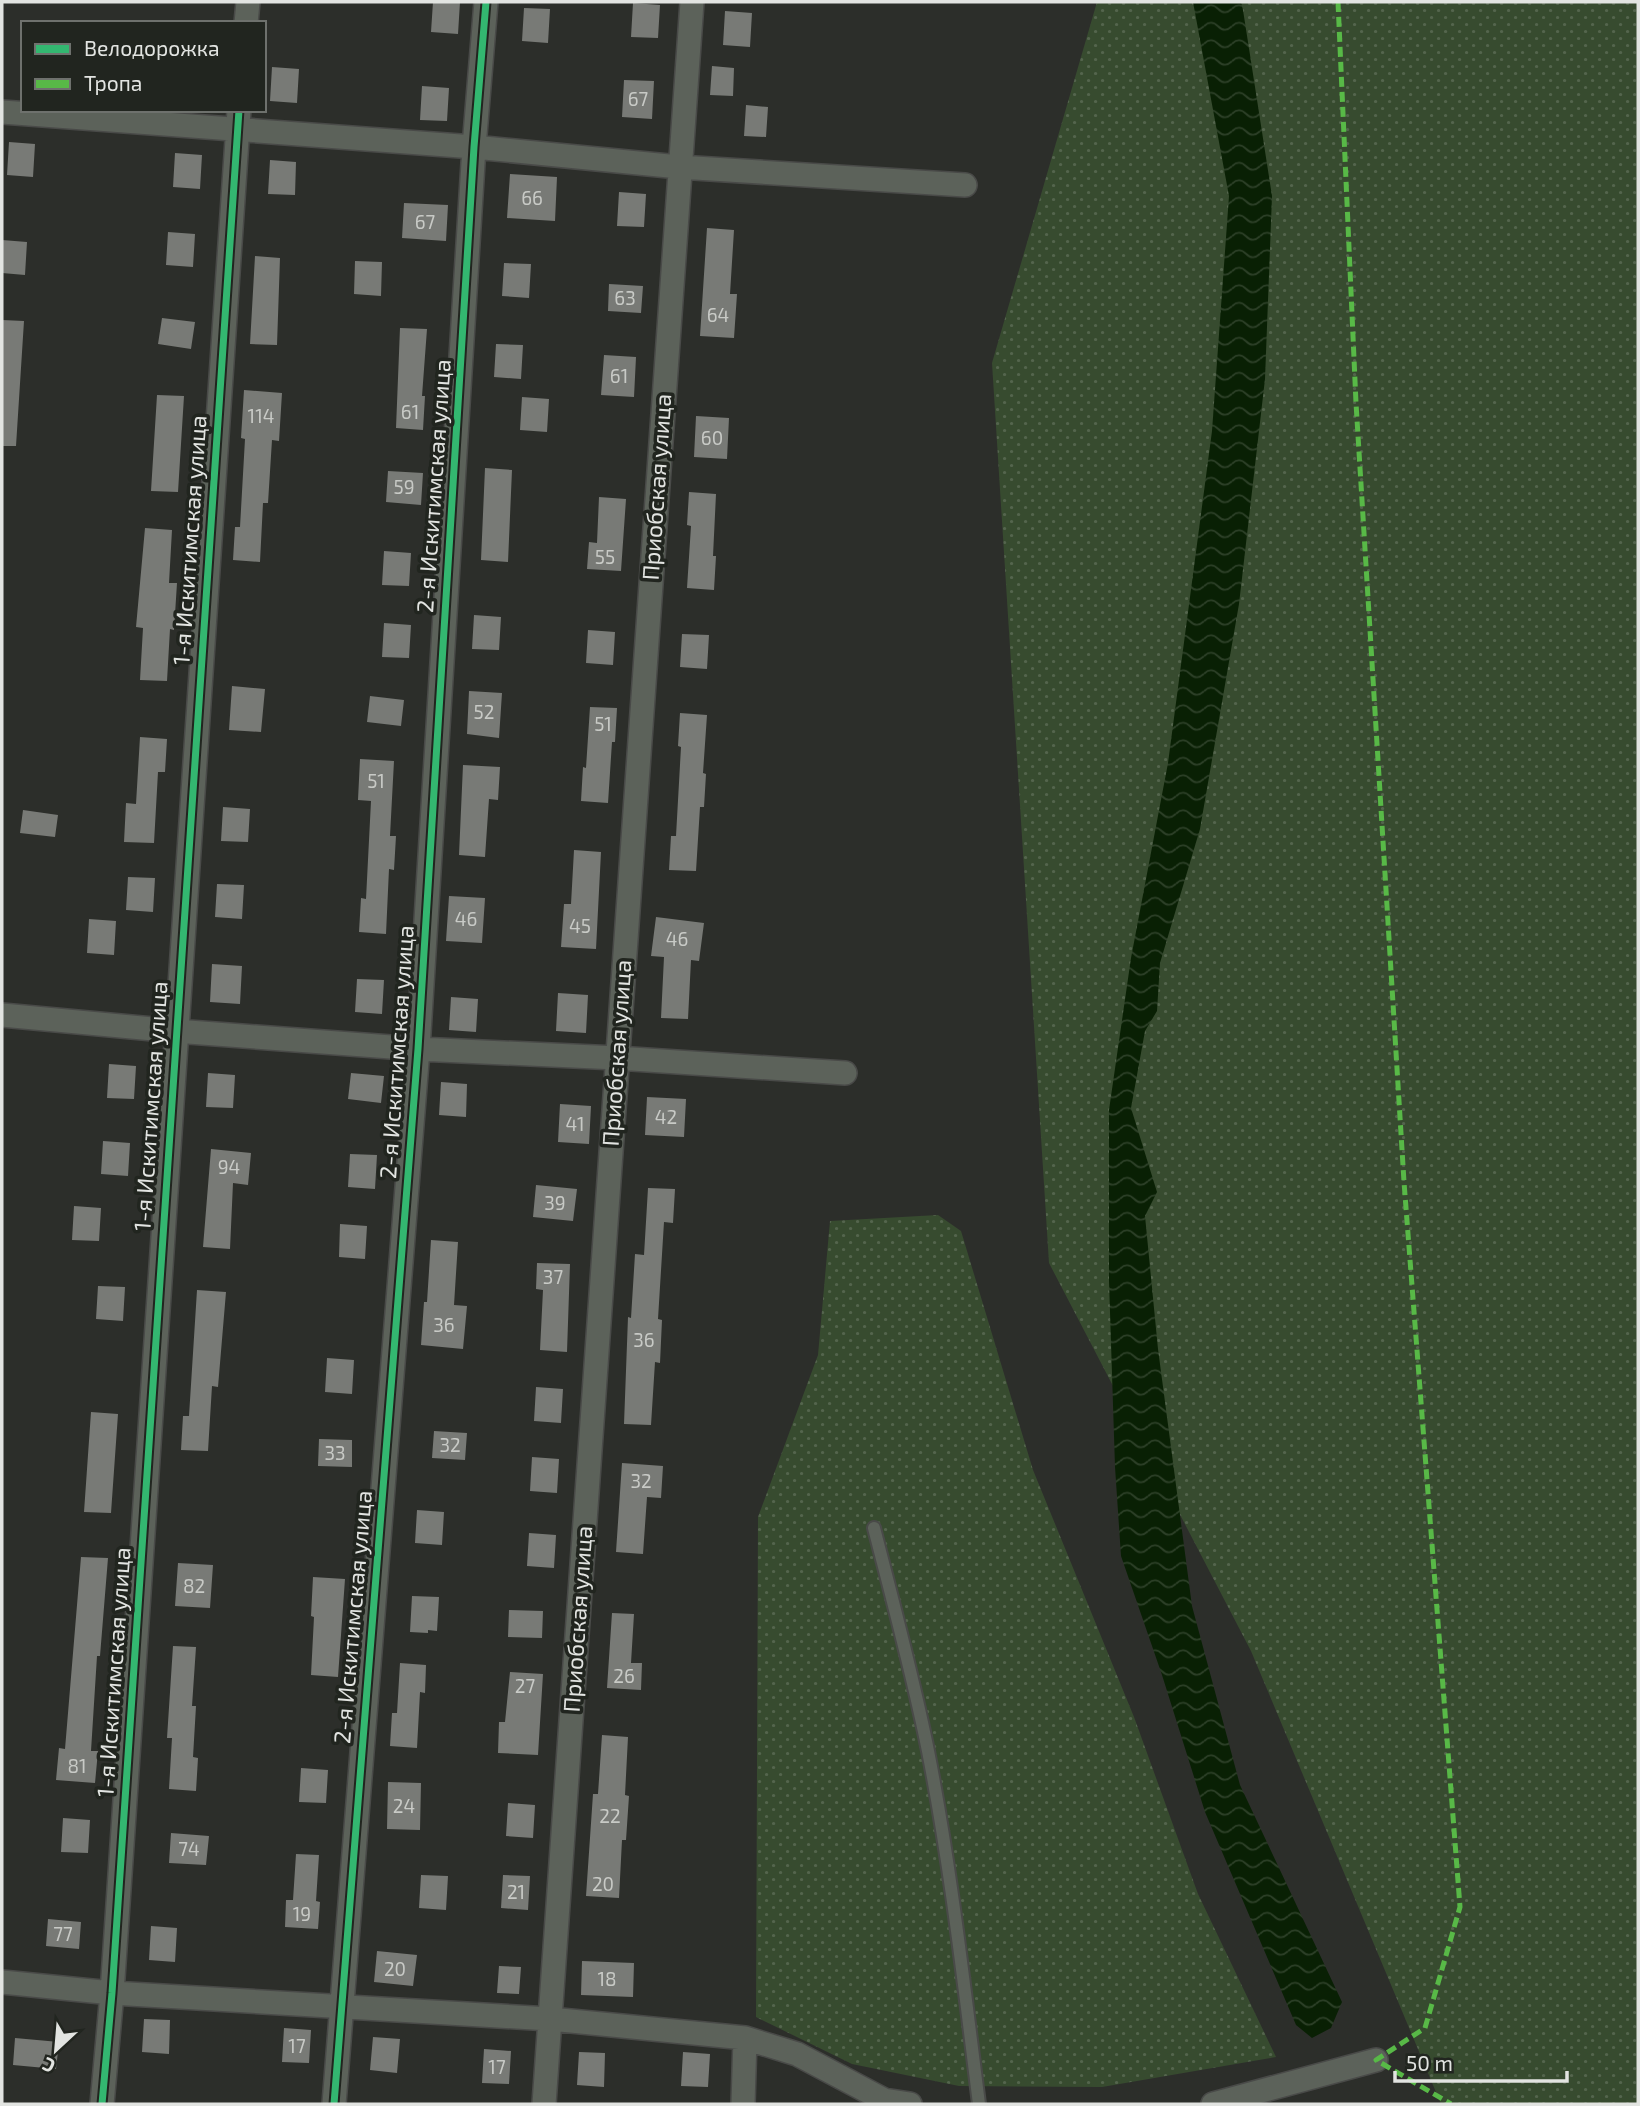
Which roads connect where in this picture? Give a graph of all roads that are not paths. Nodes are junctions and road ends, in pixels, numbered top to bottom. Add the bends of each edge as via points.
1 (248, 2) edge
2 (486, 2) edge
3 (692, 2) edge
4 (246, 21) edge
5 (2, 112) edge
6 (238, 120) edge
7 (474, 147) junction
8 (679, 167) junction
9 (965, 185) dead end
10 (2, 1015) edge
11 (175, 1031) junction
12 (418, 1049) junction
13 (617, 1058) junction
14 (845, 1073) dead end
15 (874, 1528) dead end
16 (2, 1982) edge
17 (112, 1993) junction
18 (341, 2005) junction
19 (550, 2019) junction
20 (745, 2038) junction
21 (1376, 2060) dead end
22 (884, 2102) edge
23 (102, 2104) edge
24 (334, 2104) edge
25 (544, 2104) edge
26 (743, 2104) edge
27 (910, 2104) edge
28 (979, 2104) edge
29 (1213, 2104) edge

1 - 4 street
2 - 7 street, 2-я Искитимская улица
3 - 8 street, Приобская улица
5 - 6 street
6 - 7 street
6 - 11 street, 1-я Искитимская улица
7 - 8 street
7 - 12 street, 2-я Искитимская улица
8 - 9 street
8 - 13 street, Приобская улица
10 - 11 street
11 - 12 street
11 - 17 street, 1-я Искитимская улица
12 - 13 street
12 - 18 street, 2-я Искитимская улица
13 - 14 street
13 - 19 street, Приобская улица
15 - 28 lane via 928,1751 959,1940
16 - 17 street
17 - 18 street
17 - 23 street, 1-я Искитимская улица
18 - 19 street
18 - 24 street, 2-я Искитимская улица
19 - 20 street
19 - 25 street, Приобская улица
20 - 22 street via 797,2054
20 - 26 street
21 - 29 street
22 - 27 street

